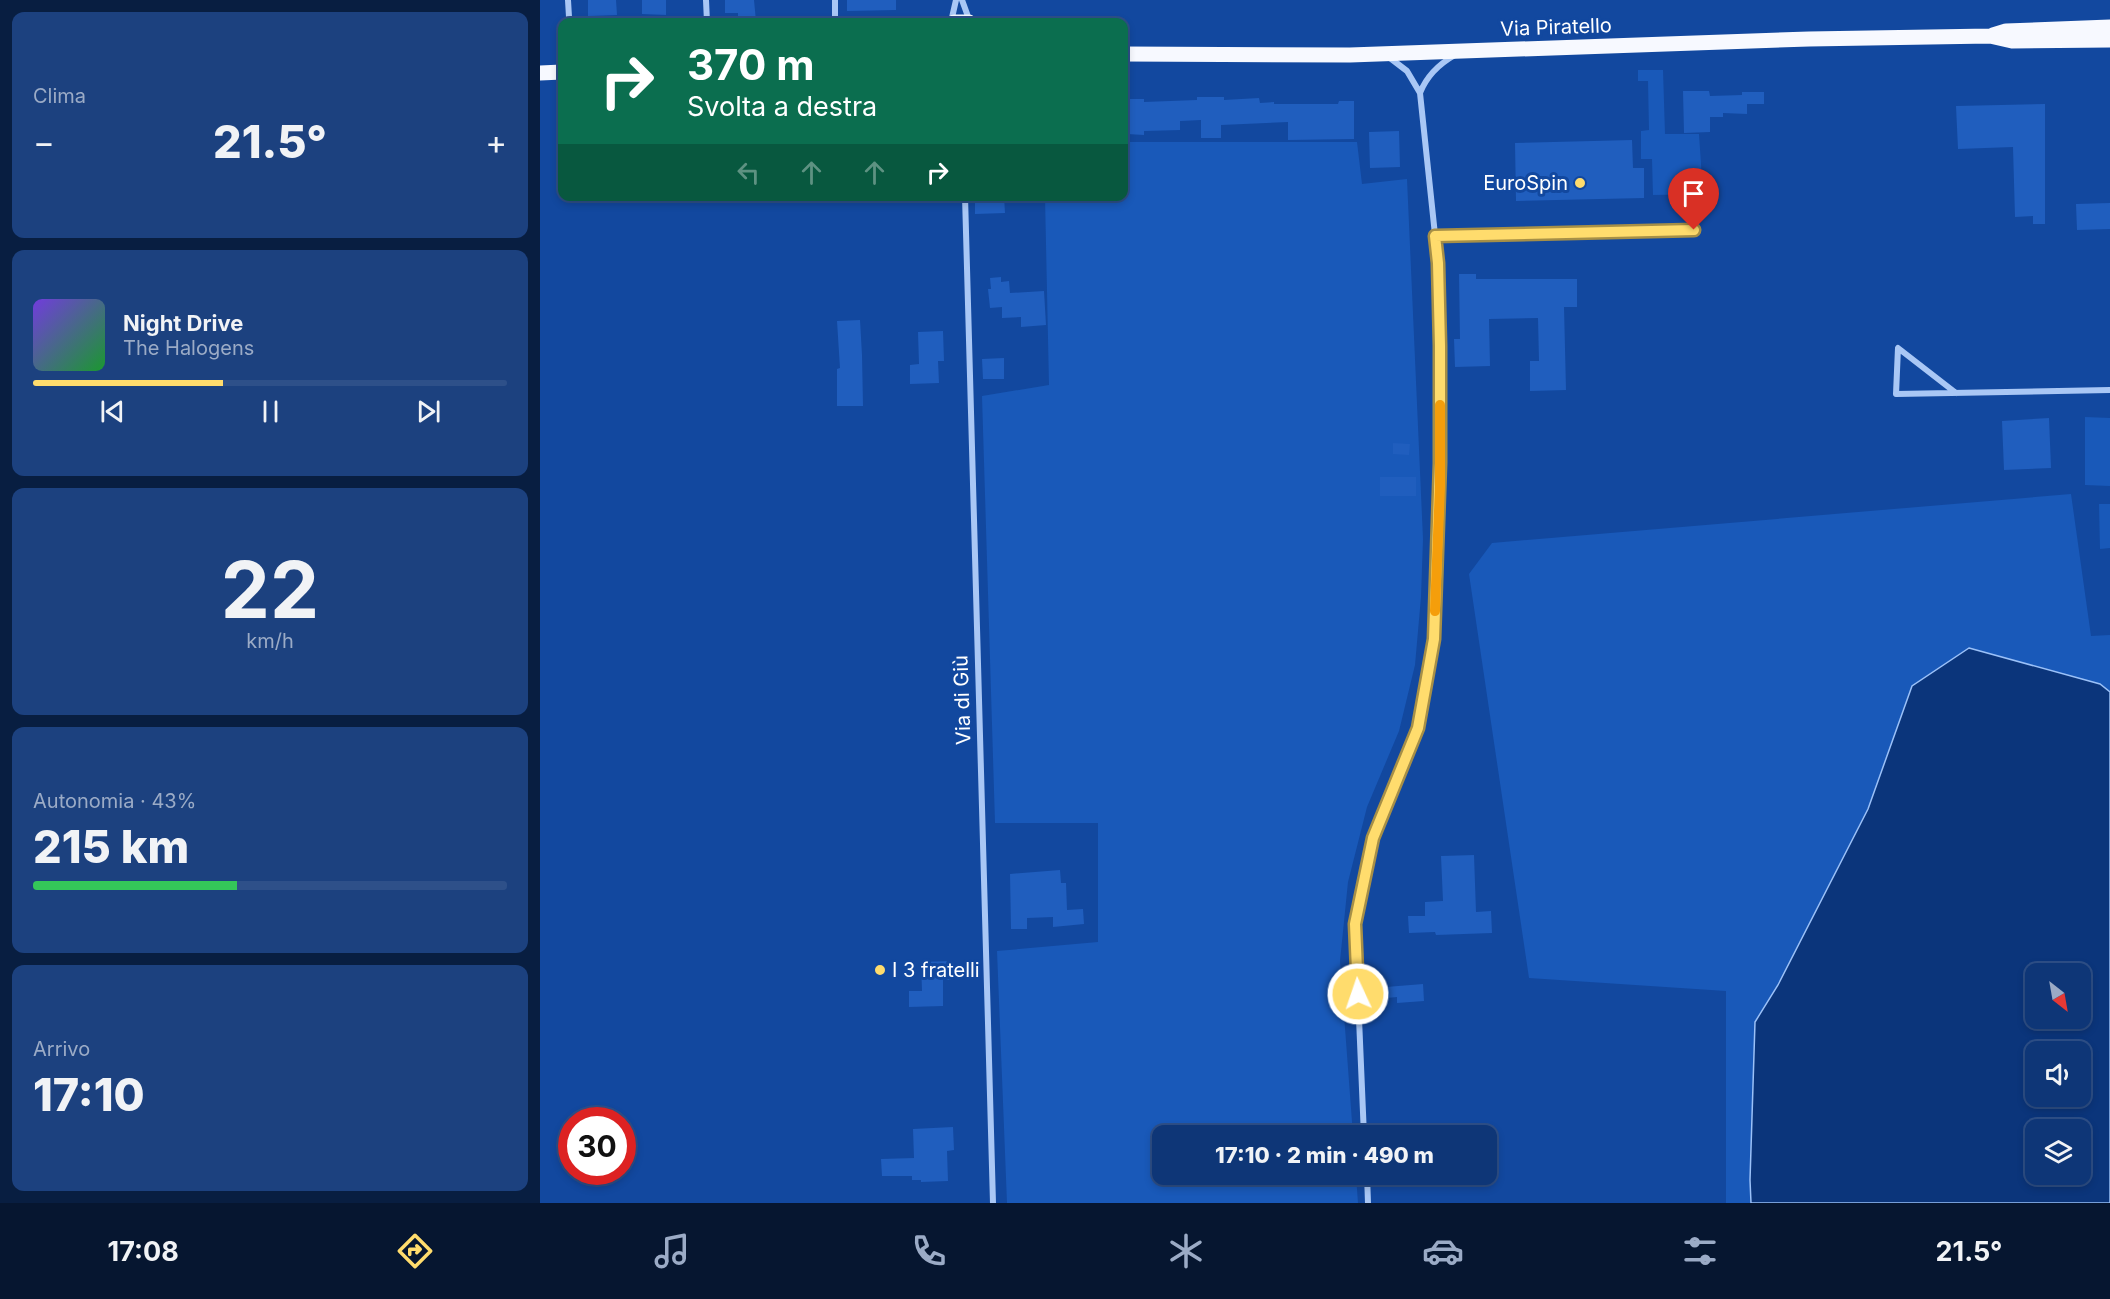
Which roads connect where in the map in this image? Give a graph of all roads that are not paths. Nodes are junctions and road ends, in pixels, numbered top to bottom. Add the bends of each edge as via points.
1 (568, 0) edge
2 (706, 0) edge
3 (835, 0) edge
4 (956, 0) edge
5 (962, 0) edge
6 (569, 17) dead end
7 (707, 18) edge
8 (836, 18) edge
9 (953, 18) edge
10 (969, 18) edge
11 (2110, 27) edge
12 (1990, 36) junction
13 (2110, 40) edge
14 (1461, 51) junction
15 (1128, 54) edge
16 (1384, 54) junction
17 (558, 72) edge
18 (540, 73) edge
19 (1420, 93) junction
20 (964, 201) edge
21 (1694, 230) dead end
22 (1435, 236) junction
23 (2110, 390) edge
24 (1956, 393) junction
25 (1364, 1125) edge
26 (1367, 1185) edge
27 (993, 1203) edge
28 (1368, 1203) edge

1 - 6 street
2 - 7 street
3 - 8 street
4 - 9 street
5 - 10 street
11 - 12 main road, Via Piratello via 2006,31
12 - 13 main road, Via Piratello via 2012,41
12 - 14 main road, Via Piratello
14 - 16 main road, Via Piratello
14 - 19 street via 1432,71
15 - 16 main road, Via Piratello
16 - 19 street via 1407,71
17 - 18 main road
19 - 22 street
20 - 27 street, Via di Giù
21 - 22 street
22 - 25 street via 1440,463 1434,639 1418,728 1373,838 1355,924
23 - 24 street
24 - 24 street via 1896,394 1898,348 1948,386
26 - 28 street

